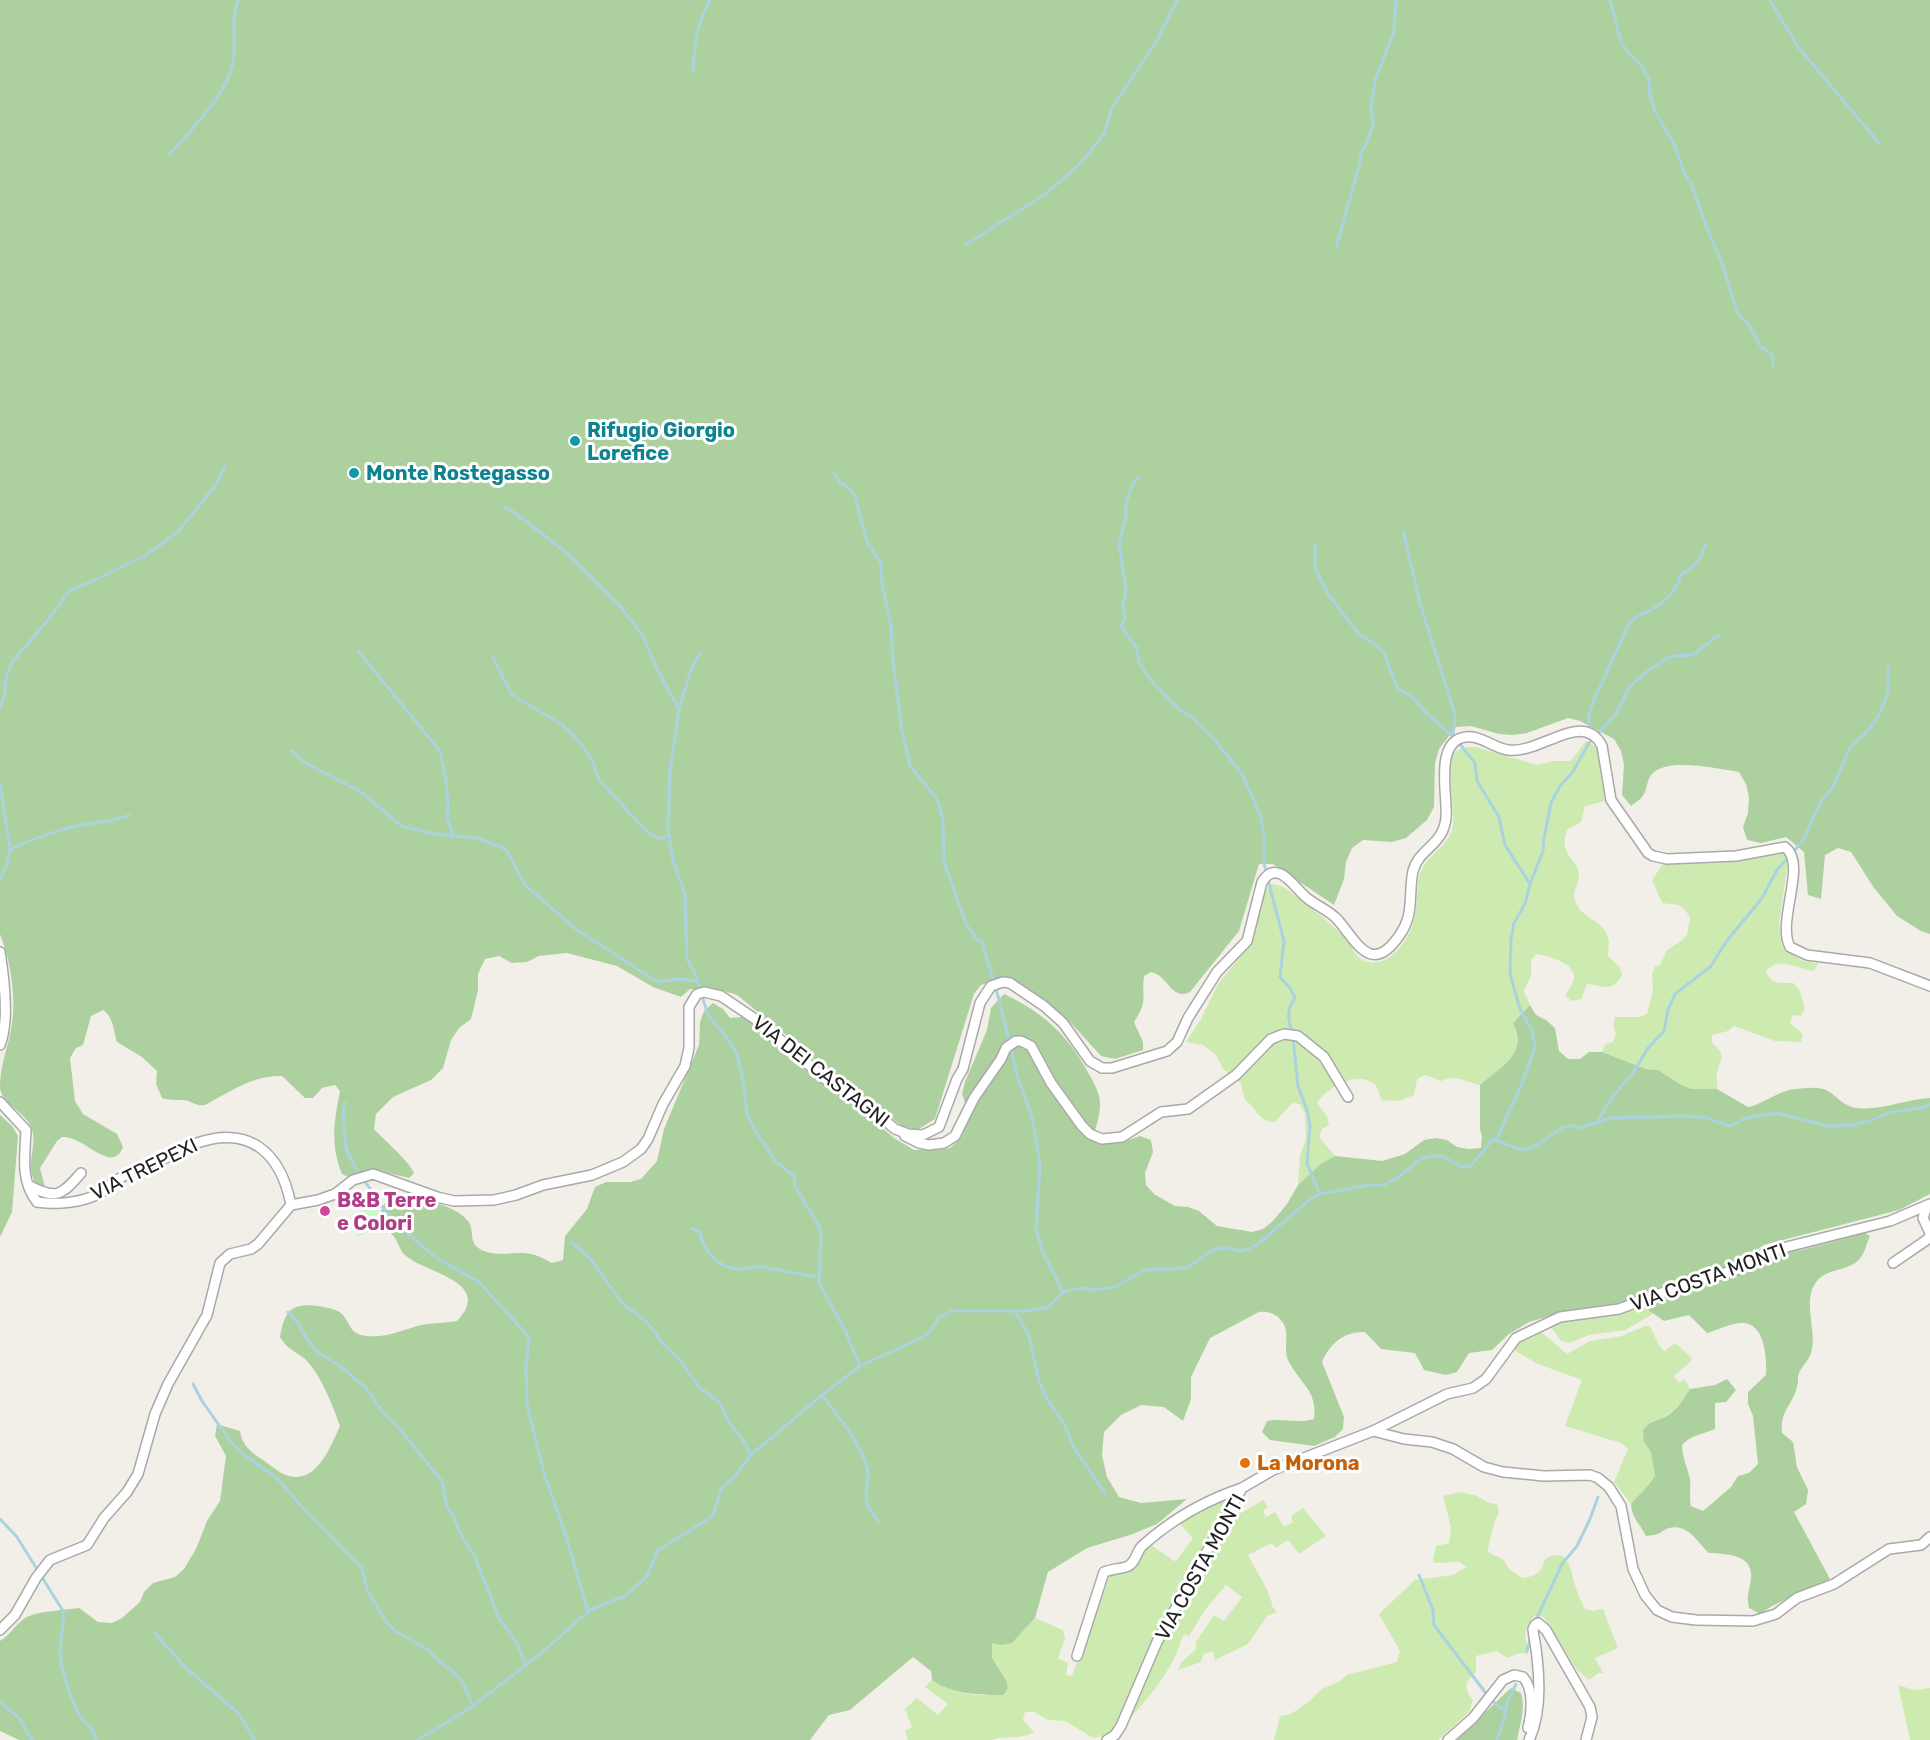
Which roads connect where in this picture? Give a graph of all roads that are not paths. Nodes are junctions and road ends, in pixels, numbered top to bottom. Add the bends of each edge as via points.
1 (0, 952) edge
2 (1930, 986) edge
3 (0, 1045) edge
4 (1348, 1097) dead end
5 (0, 1102) edge
6 (895, 1129) junction
7 (81, 1173) dead end
8 (28, 1185) junction
9 (291, 1205) junction
10 (1929, 1205) edge
11 (1930, 1234) edge
12 (1893, 1263) dead end
13 (1373, 1431) junction
14 (1242, 1488) junction
15 (1930, 1537) edge
16 (0, 1630) edge
17 (1077, 1656) dead end
18 (1107, 1740) edge
19 (1448, 1740) edge
20 (1527, 1740) edge
21 (1586, 1740) edge

1 - 3 street via 5,1004
2 - 6 street, VIA DEI CASTAGNI via 1870,963 1807,955 1790,947 1786,934 1794,862 1785,847 1736,856 1667,859 1648,853 1611,800 1602,746 1588,731 1570,732 1509,751 1466,737 1454,742 1447,753 1444,827 1436,843 1416,863 1408,919 1386,951 1374,955 1361,950 1335,917 1308,899 1287,878 1272,874 1262,882 1246,940 1217,972 1171,1049 1102,1068 1083,1054 1053,1013 1010,983 998,983 987,990 980,1003 963,1069 939,1127 923,1135
4 - 6 street via 1324,1057 1298,1036 1284,1034 1271,1039 1236,1075 1188,1110 1161,1112 1122,1137 1098,1138 1082,1126 1030,1047 1016,1041 1006,1048 955,1136 937,1144 919,1143
5 - 8 street via 26,1130 24,1164
6 - 9 street, VIA DEI CASTAGNI via 825,1079 762,1023 721,996 704,992 697,994 689,1007 685,1066 648,1138 632,1157 617,1166 516,1195 474,1202 437,1197 373,1174 353,1180 335,1194
7 - 8 street via 68,1189 53,1194
8 - 9 street, VIA TREPEXI via 37,1202 55,1204 86,1198 142,1166 194,1143 230,1138 256,1145 270,1155
9 - 16 street via 258,1244 230,1254 220,1263 207,1315 168,1384 138,1474 127,1492 87,1545 50,1560 15,1615
10 - 11 street via 1923,1218
10 - 13 street, VIA COSTA MONTI via 1890,1221 1767,1252 1739,1269 1619,1309 1560,1317 1516,1338 1486,1379 1473,1388 1447,1394
11 - 12 street
13 - 14 street, VIA COSTA MONTI via 1273,1470
13 - 15 street via 1432,1442 1503,1472 1598,1478 1609,1486 1621,1506 1633,1569 1651,1603 1666,1616 1753,1621 1776,1614 1797,1598 1834,1584 1889,1549 1921,1545
14 - 17 street via 1216,1497 1159,1533 1140,1548 1127,1567 1104,1572
14 - 18 street, VIA COSTA MONTI via 1156,1642 1121,1726
19 - 20 street via 1473,1718 1503,1680 1514,1675 1525,1679 1530,1689
20 - 21 street via 1533,1731 1537,1708 1533,1629 1538,1623 1546,1630 1590,1707 1592,1717

